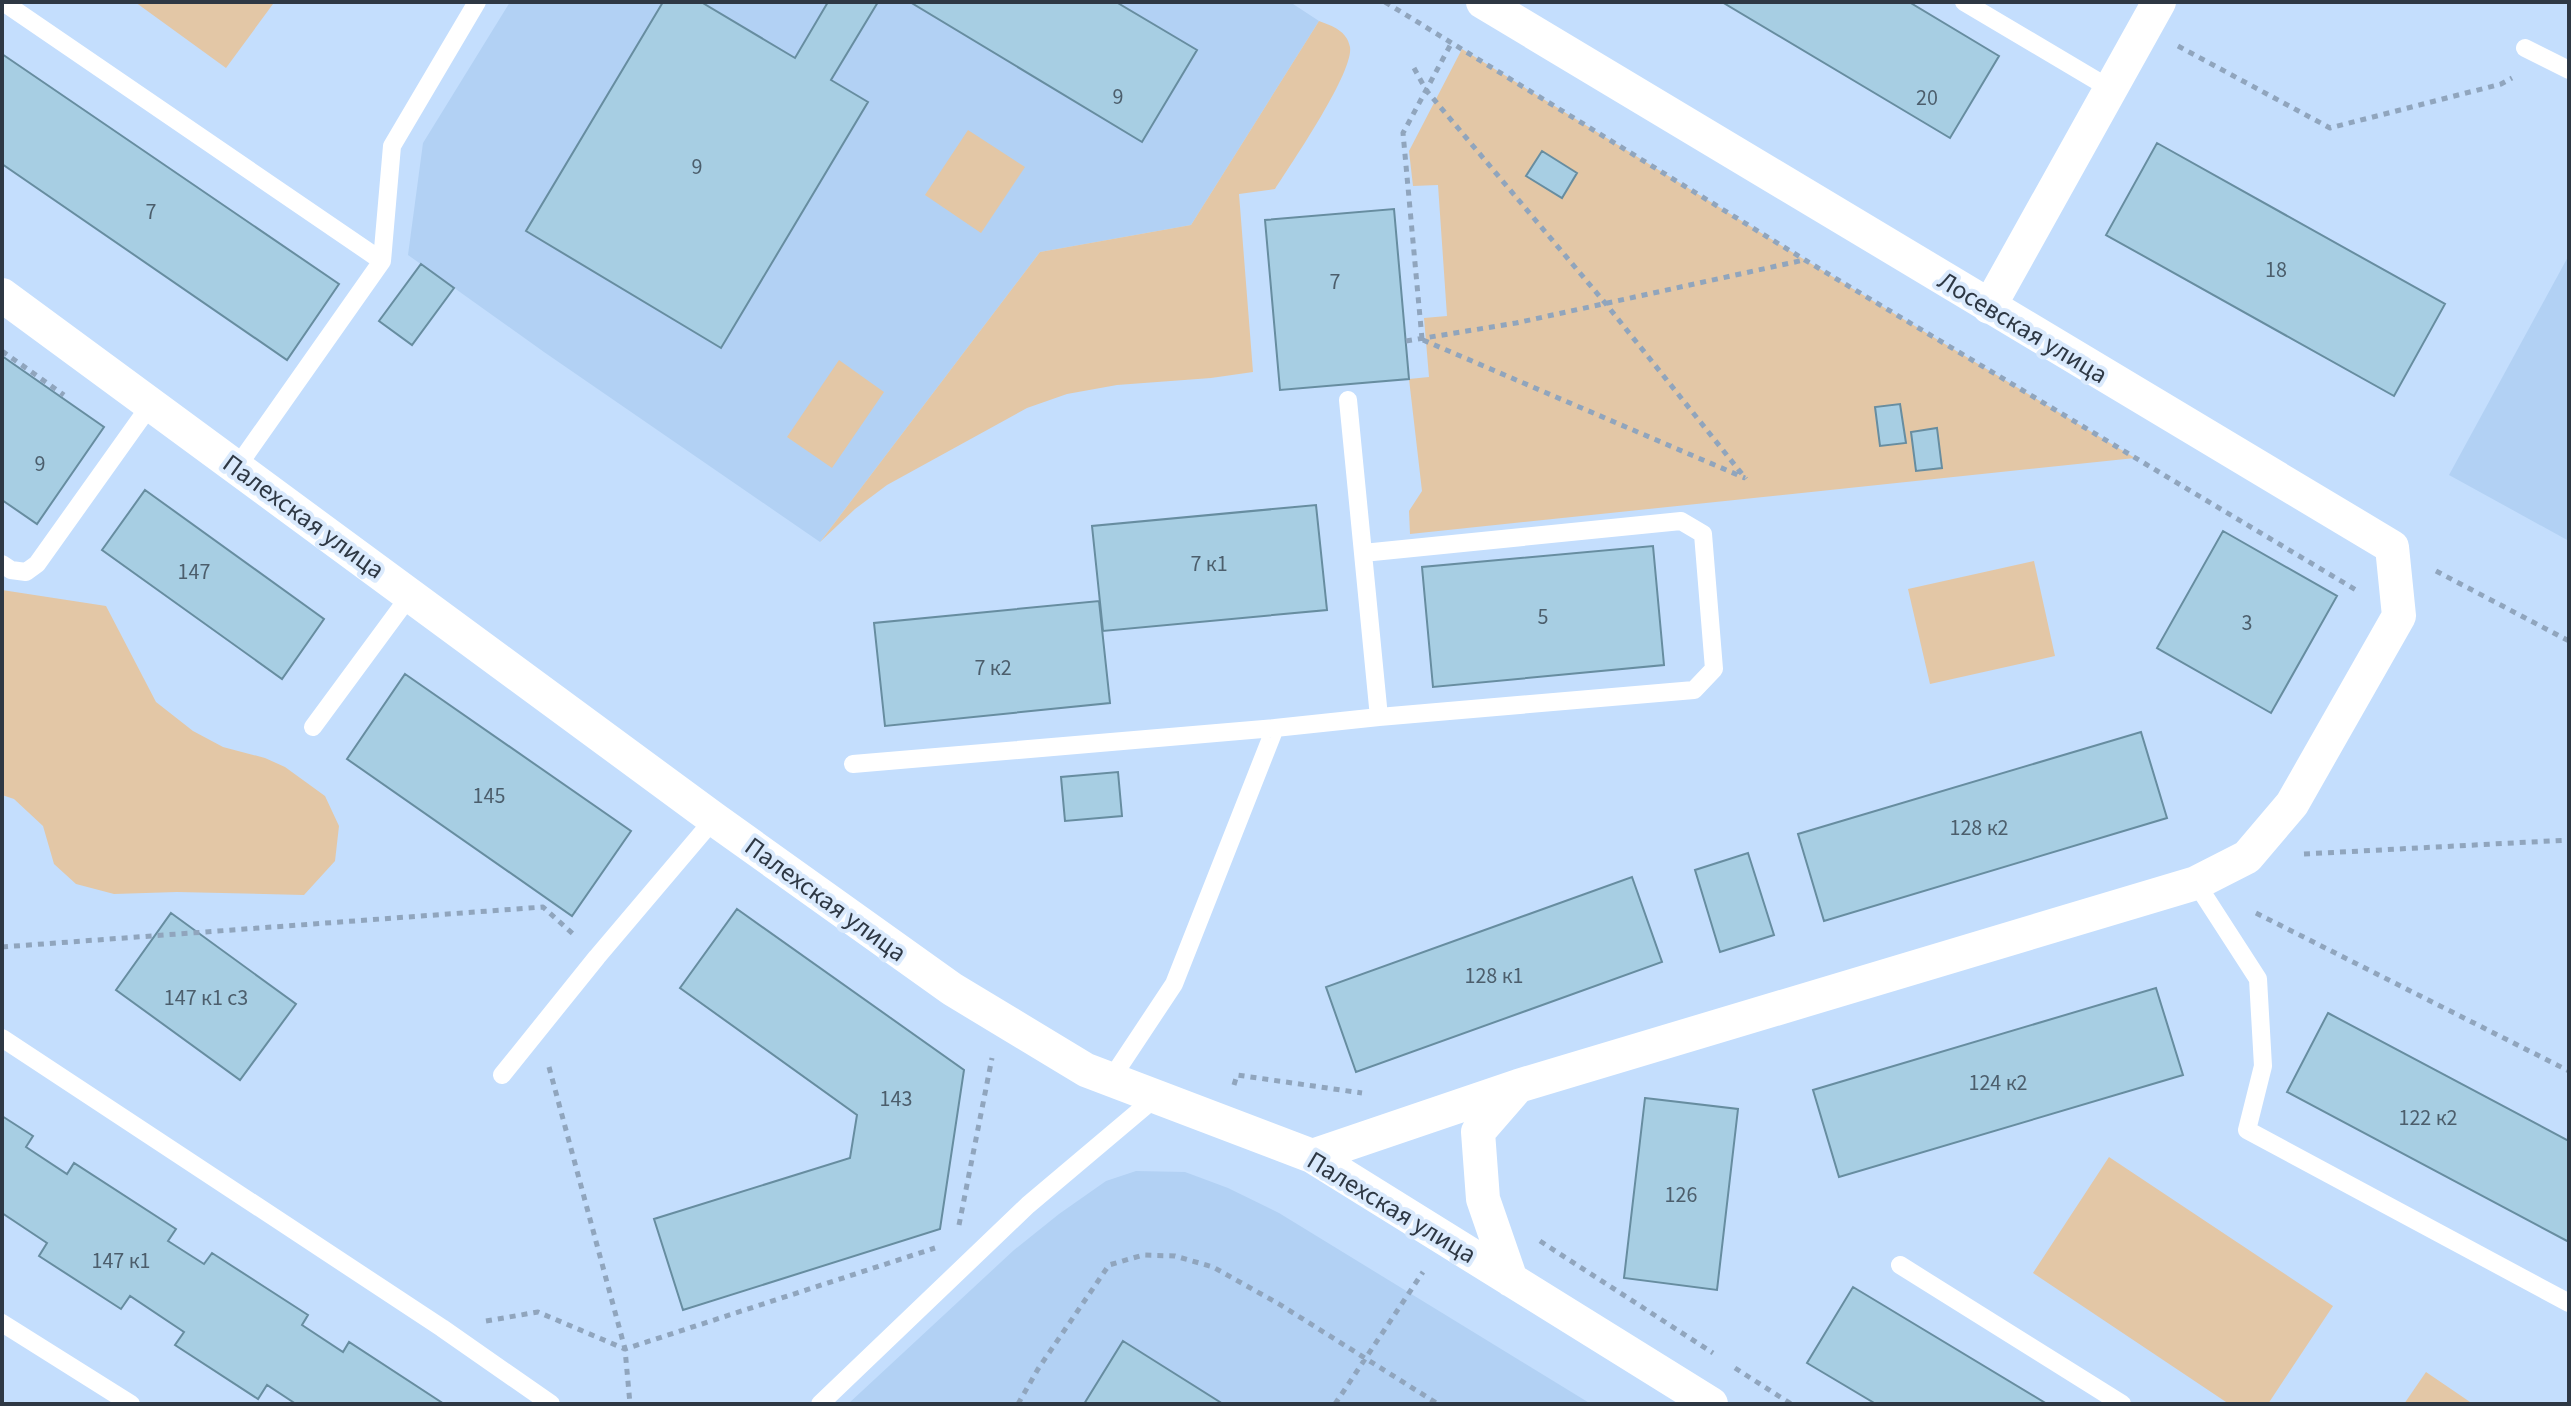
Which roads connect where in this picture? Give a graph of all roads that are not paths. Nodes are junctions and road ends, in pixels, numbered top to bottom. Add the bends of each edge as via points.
1 (3, 2) edge
2 (477, 2) edge
3 (1483, 2) edge
4 (1964, 2) edge
5 (2152, 15) edge
6 (2525, 48) dead end
7 (2569, 70) edge
8 (2109, 88) junction
9 (382, 261) junction
10 (2, 295) edge
11 (1989, 307) junction
12 (1348, 400) dead end
13 (151, 404) junction
14 (237, 467) junction
15 (1363, 553) junction
16 (2, 564) edge
17 (411, 594) junction
18 (1379, 717) junction
19 (313, 727) dead end
20 (1275, 728) junction
21 (853, 764) dead end
22 (714, 819) junction
23 (2196, 883) junction
24 (2, 1038) edge
25 (502, 1075) dead end
26 (1111, 1079) junction
27 (1518, 1086) junction
28 (1156, 1097) junction
29 (1312, 1156) junction
30 (1900, 1265) dead end
31 (1511, 1280) junction
32 (2569, 1303) edge
33 (2, 1323) edge
34 (131, 1404) edge
35 (551, 1404) edge
36 (820, 1404) edge
37 (1711, 1404) edge
38 (2122, 1404) edge

1 - 9 lane
2 - 9 lane via 392,146
3 - 11 street, Лосевская улица
4 - 8 lane
5 - 8 street
6 - 7 lane
8 - 11 street
9 - 14 lane
10 - 13 street, Палехская улица
11 - 23 street, Лосевская улица via 2392,547 2399,616 2292,804 2247,857
12 - 15 lane
13 - 14 street, Палехская улица
13 - 16 lane via 37,564 26,572
14 - 17 street, Палехская улица
15 - 18 lane
15 - 18 lane via 1681,521 1703,534 1714,669 1694,690
17 - 19 lane
17 - 22 street, Палехская улица
18 - 20 lane
20 - 21 lane
20 - 26 lane via 1174,984
22 - 25 lane
22 - 26 street, Палехская улица via 952,989 1086,1070
23 - 27 street
23 - 32 lane via 2258,979 2263,1066 2247,1130
24 - 35 lane
26 - 28 street, Палехская улица
27 - 29 street
27 - 31 street via 1478,1132 1483,1199
28 - 29 street, Палехская улица
28 - 36 lane via 1028,1205
29 - 31 street, Палехская улица
30 - 38 lane
31 - 37 street, Палехская улица
33 - 34 lane

